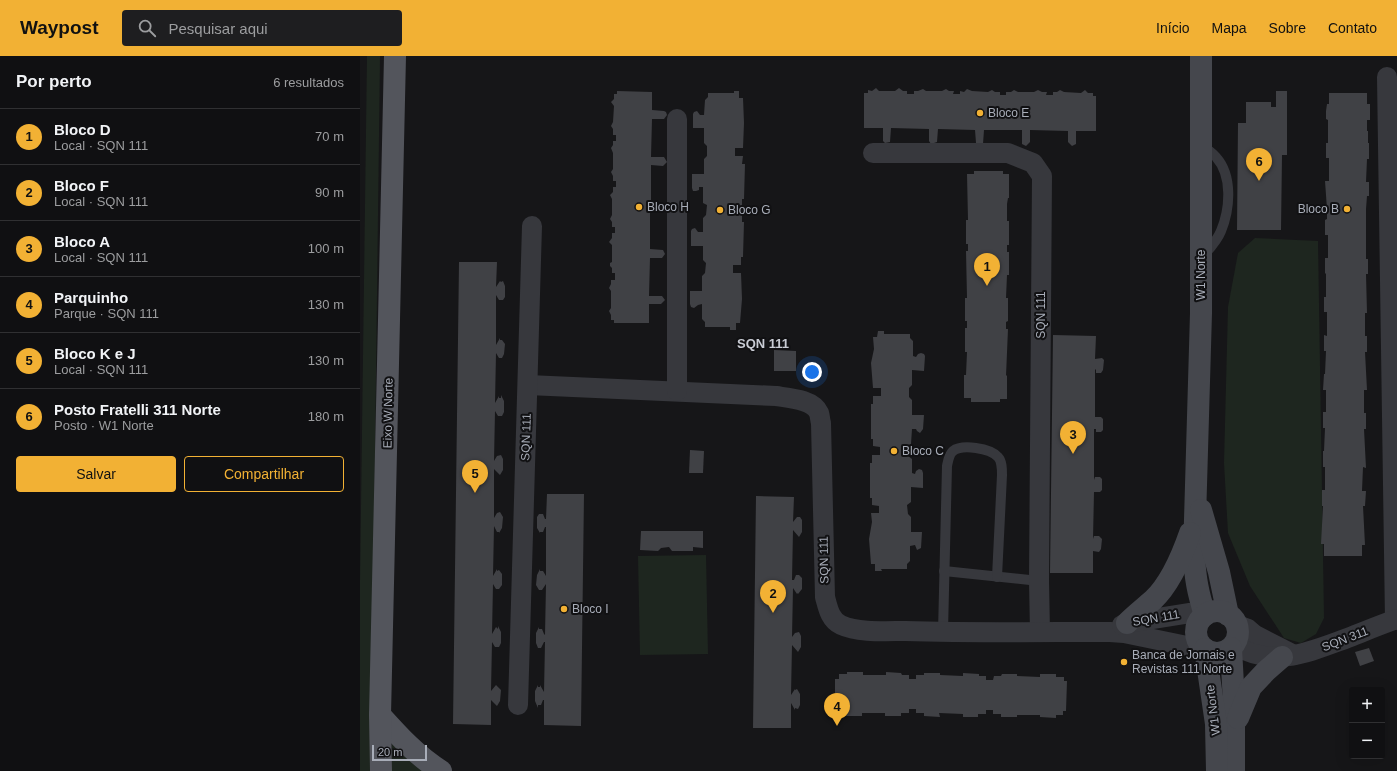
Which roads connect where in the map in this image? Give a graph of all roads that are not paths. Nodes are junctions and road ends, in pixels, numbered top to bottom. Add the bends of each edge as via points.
1 (395, 56) edge
2 (1201, 56) edge
3 (1387, 77) dead end
4 (677, 119) dead end
5 (873, 153) dead end
6 (532, 226) dead end
7 (528, 385) junction
8 (677, 391) junction
9 (1197, 493) junction
10 (1194, 520) junction
11 (944, 571) junction
12 (997, 577) junction
13 (1039, 581) junction
14 (1204, 616) junction
15 (1396, 619) edge
16 (1118, 628) junction
17 (943, 632) junction
18 (1040, 632) junction
19 (1232, 633) junction
20 (1202, 646) junction
21 (1288, 656) junction
22 (518, 706) dead end
23 (380, 715) junction
24 (1234, 725) junction
25 (381, 771) edge
26 (441, 771) edge
27 (1217, 771) edge
28 (1234, 771) edge

1 - 23 main road, Eixo W Norte
2 - 9 street, W1 Norte via 1201,313
3 - 15 street, SQN 311
4 - 8 street
5 - 13 street, SQN 111 via 1008,153 1033,163 1042,176
6 - 7 street, SQN 111
7 - 8 street, SQN 111
7 - 22 street, SQN 111
8 - 17 street, SQN 111 via 776,396 810,404 819,412 825,598 828,611 840,625 850,628
9 - 10 street, W1 Norte
9 - 19 street, W1 Norte via 1219,572
10 - 14 street, W1 Norte via 1195,578
10 - 16 street via 1174,571 1161,591
11 - 12 lane
11 - 12 lane via 949,457 952,451 960,448 976,448 998,456 1001,462
11 - 17 lane
12 - 13 lane
13 - 18 street, SQN 111
14 - 16 street, SQN 111 via 1190,613
14 - 19 street via 1216,612
14 - 20 street via 1196,632
15 - 21 street, SQN 311 via 1312,652
16 - 18 street, SQN 111
16 - 20 street, SQN 111 via 1124,633 1187,646
17 - 18 street, SQN 111
19 - 20 street via 1225,652 1211,652
19 - 21 street, SQN 311 via 1244,651
19 - 24 street, W1 Norte
20 - 27 street, W1 Norte via 1216,724
21 - 24 street via 1266,671 1251,687
23 - 25 main road, Eixo W Norte
23 - 26 main road via 418,754
24 - 28 street, W1 Norte

